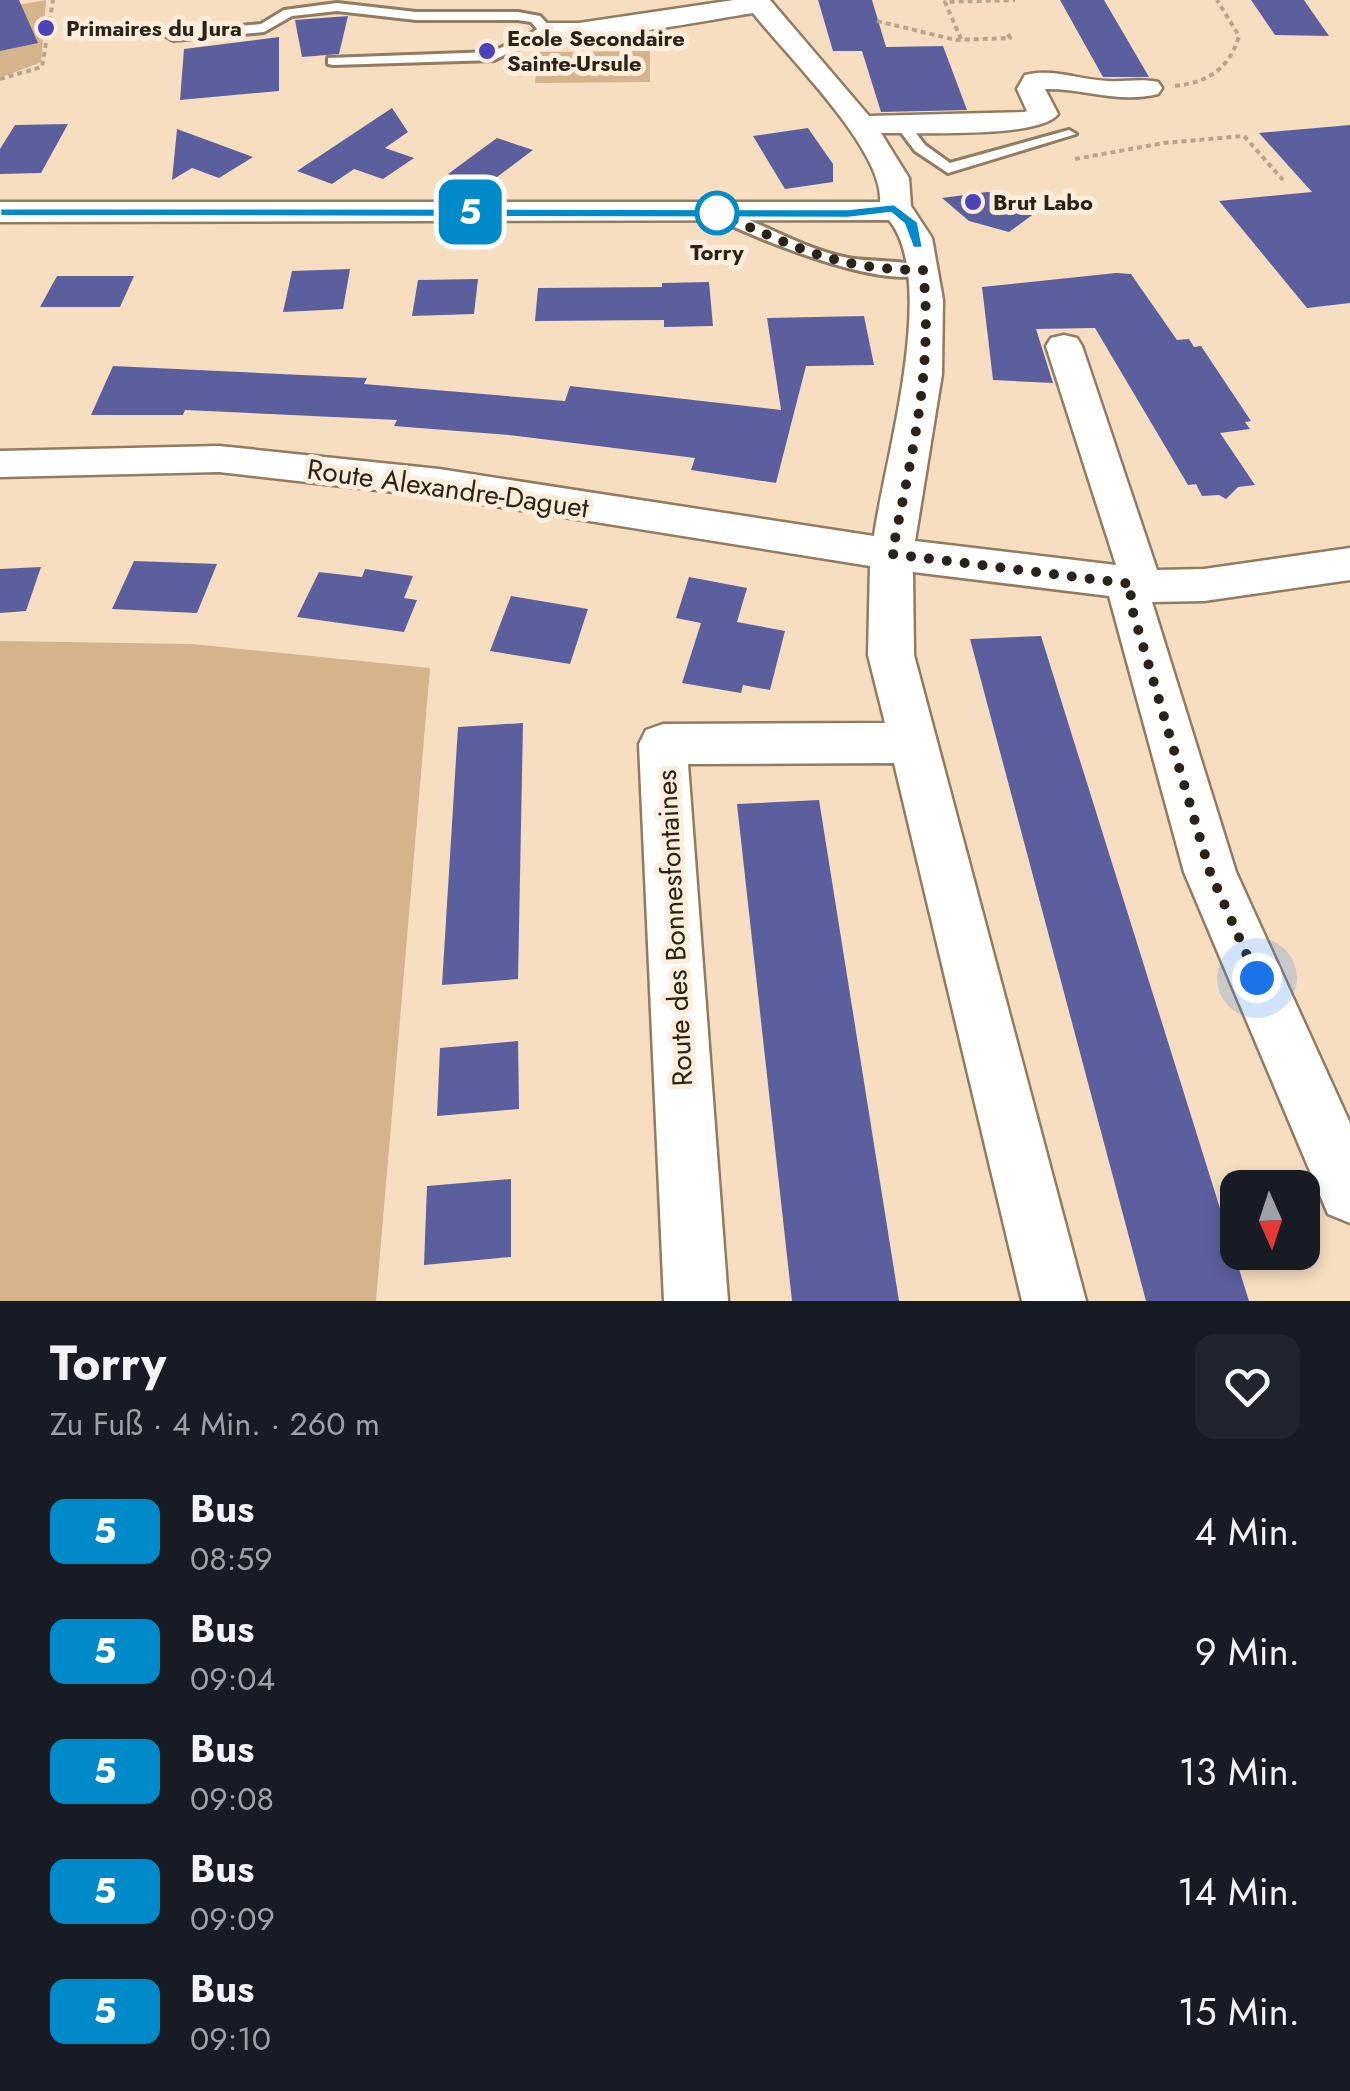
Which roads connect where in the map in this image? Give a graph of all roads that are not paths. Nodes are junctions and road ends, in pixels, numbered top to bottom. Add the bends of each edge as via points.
1 (758, 2) edge
2 (547, 31) junction
3 (173, 36) dead end
4 (332, 61) dead end
5 (1148, 88) road end
6 (901, 123) junction
7 (858, 125) junction
8 (1068, 134) dead end
9 (894, 208) junction
10 (0, 212) edge
11 (717, 212) junction
12 (923, 270) junction
13 (1064, 346) dead end
14 (0, 464) edge
15 (892, 554) junction
16 (1350, 564) edge
17 (1132, 584) junction
18 (913, 743) junction
19 (1350, 1192) edge
20 (696, 1301) edge
21 (1054, 1301) edge

1 - 2 street
1 - 7 street
2 - 3 lane via 518,16 337,8 289,13 264,28
2 - 4 lane via 494,56
5 - 6 street via 1035,81 1031,88 1043,114 1030,122
6 - 7 street
6 - 8 lane via 948,168
7 - 9 street via 894,179
9 - 11 street
9 - 12 street via 910,222
10 - 11 street
11 - 12 lane via 826,259 864,269
12 - 15 street via 927,371
13 - 17 street via 1137,564
14 - 15 street, Route Alexandre-Daguet via 238,461 438,483
15 - 17 street
15 - 18 street via 891,655
16 - 17 street via 1204,585
17 - 19 street via 1130,602 1210,872
18 - 20 street, Route des Bonnesfontaines via 663,744
18 - 21 street

